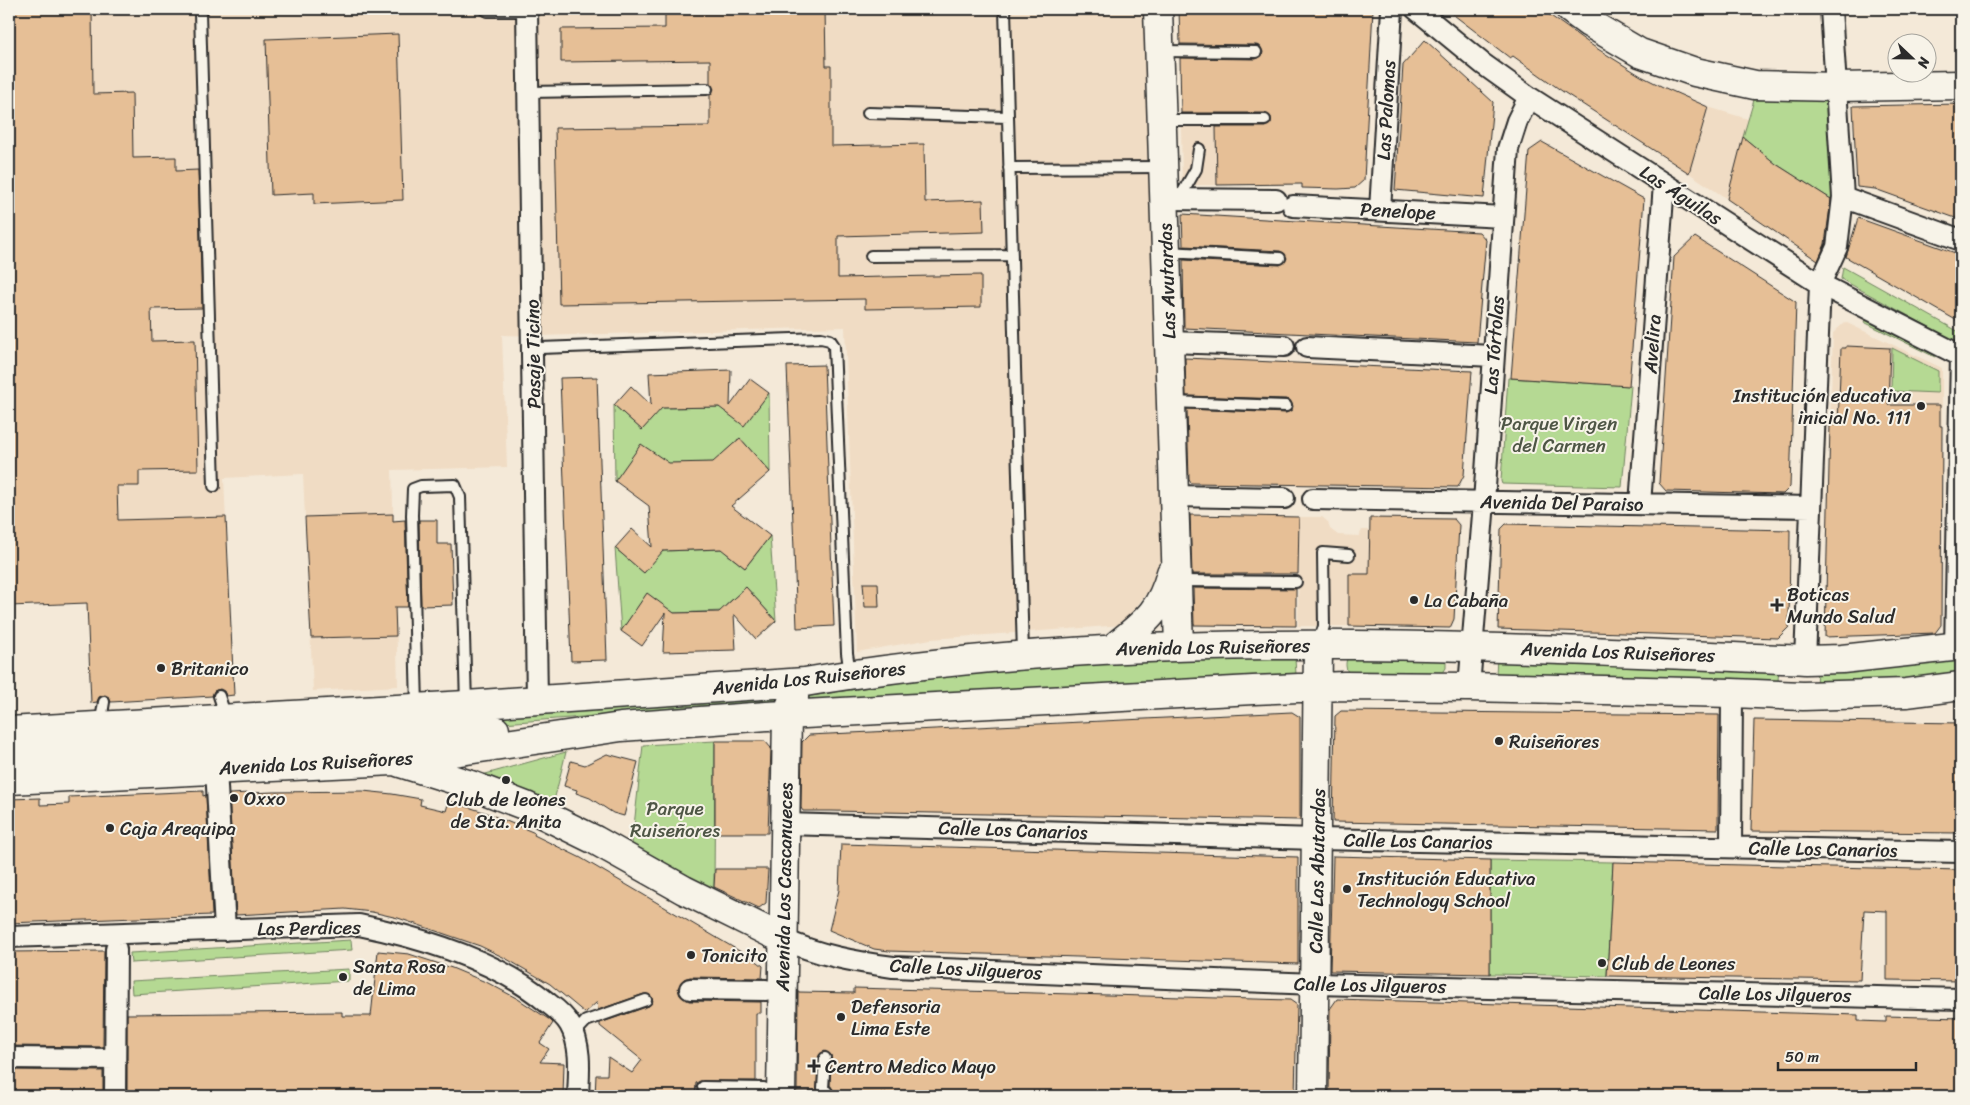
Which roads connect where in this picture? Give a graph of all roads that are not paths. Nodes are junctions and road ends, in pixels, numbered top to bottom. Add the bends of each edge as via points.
1 (202, 9) edge
2 (484, 9) edge
3 (1005, 9) edge
4 (1158, 9) edge
5 (1392, 9) edge
6 (1416, 9) edge
7 (1570, 9) edge
8 (1832, 9) edge
9 (528, 10) edge
10 (1159, 50) junction
11 (1256, 52) dead end
12 (1961, 85) edge
13 (1837, 87) junction
14 (707, 89) dead end
15 (529, 92) junction
16 (1529, 96) junction
17 (868, 114) dead end
18 (1008, 116) junction
19 (1161, 120) junction
20 (1265, 120) dead end
21 (1199, 149) dead end
22 (1009, 168) junction
23 (1163, 168) junction
24 (1664, 184) junction
25 (1843, 197) junction
26 (1171, 199) junction
27 (1380, 210) junction
28 (1503, 217) junction
29 (1961, 240) edge
30 (1166, 252) junction
31 (1012, 255) junction
32 (871, 256) dead end
33 (1280, 258) dead end
34 (1820, 284) junction
35 (1168, 342) junction
36 (1284, 346) dead end
37 (1307, 347) dead end
38 (533, 352) junction
39 (1961, 355) edge
40 (1493, 356) junction
41 (1170, 402) junction
42 (1286, 406) dead end
43 (214, 486) dead end
44 (1173, 496) junction
45 (1284, 498) dead end
46 (1313, 499) dead end
47 (1484, 502) junction
48 (1640, 504) junction
49 (1811, 507) junction
50 (1175, 554) junction
51 (1348, 555) dead end
52 (1176, 581) junction
53 (1296, 582) dead end
54 (1179, 646) junction
55 (1318, 646) junction
56 (1472, 647) junction
57 (1958, 647) edge
58 (1112, 649) junction
59 (1023, 655) junction
60 (1805, 660) junction
61 (850, 674) junction
62 (805, 682) junction
63 (1961, 686) edge
64 (1318, 687) junction
65 (1469, 687) junction
66 (1732, 693) junction
67 (537, 700) junction
68 (466, 704) junction
69 (417, 707) junction
70 (787, 714) junction
71 (621, 727) junction
72 (9, 731) edge
73 (301, 740) junction
74 (9, 756) edge
75 (393, 761) junction
76 (216, 769) junction
77 (9, 780) edge
78 (785, 824) junction
79 (1317, 839) junction
80 (1731, 847) junction
81 (1961, 852) edge
82 (225, 930) junction
83 (9, 937) edge
84 (783, 939) junction
85 (116, 949) dead end
86 (1315, 984) junction
87 (690, 989) dead end
88 (766, 990) dead end
89 (1961, 999) edge
90 (646, 1000) dead end
91 (574, 1034) junction
92 (9, 1058) edge
93 (825, 1058) dead end
94 (115, 1059) junction
95 (702, 1087) dead end
96 (772, 1092) edge
97 (115, 1096) edge
98 (578, 1096) edge
99 (827, 1096) edge
100 (1313, 1096) edge

1 - 43 lane
2 - 9 lane
3 - 18 lane
4 - 10 main road, Las Avutardas
5 - 27 street, Las Palomas
6 - 16 street, Las Águilas
7 - 13 main road via 1640,53 1695,72 1754,86
8 - 13 street
9 - 15 street, Pasaje Ticino
10 - 11 lane
10 - 19 main road, Las Avutardas
12 - 13 main road
13 - 25 street
14 - 15 lane
15 - 38 street, Pasaje Ticino
16 - 24 street, Las Águilas
16 - 28 street, Las Tórtolas via 1508,149
17 - 18 lane
18 - 22 lane
19 - 20 lane
19 - 23 main road, Las Avutardas
21 - 26 lane via 1196,169
22 - 23 lane
22 - 31 lane
23 - 26 main road, Las Avutardas
24 - 34 street, Las Águilas
24 - 48 street, Avelira
25 - 29 street
25 - 34 street via 1837,247
26 - 27 street, Penelope
26 - 30 main road, Las Avutardas
27 - 28 street, Penelope
28 - 40 street, Las Tórtolas
30 - 33 lane
30 - 35 main road, Las Avutardas
31 - 32 lane
31 - 59 lane
34 - 39 street, Las Águilas
34 - 49 street
35 - 36 street
35 - 41 main road, Las Avutardas
37 - 40 street
38 - 61 lane via 540,348 830,340 834,346 846,653
38 - 67 street, Pasaje Ticino
39 - 57 street
40 - 47 street, Las Tórtolas
41 - 42 lane
41 - 44 main road, Las Avutardas
44 - 45 street
44 - 50 main road, Las Avutardas
46 - 47 street, Avenida Del Paraiso
47 - 48 street, Avenida Del Paraiso
47 - 56 street, Las Tórtolas
48 - 49 street, Avenida Del Paraiso
49 - 60 street
50 - 52 main road, Las Avutardas
50 - 58 main road, Las Avutardas via 1159,605
51 - 55 lane via 1323,554 1324,626
52 - 53 lane
52 - 54 main road, Las Avutardas
54 - 55 main road, Avenida Los Ruiseñores
54 - 58 main road, Avenida Los Ruiseñores
55 - 56 main road, Avenida Los Ruiseñores
55 - 64 main road, Calle Las Abutardas
56 - 60 main road, Avenida Los Ruiseñores
56 - 65 street, Las Tórtolas
57 - 60 main road, Avenida Los Ruiseñores
58 - 59 main road, Avenida Los Ruiseñores
59 - 61 main road, Avenida Los Ruiseñores
61 - 62 main road, Avenida Los Ruiseñores
62 - 67 main road, Avenida Los Ruiseñores
62 - 70 main road, Avenida Los Cascanueces via 792,700
63 - 66 main road, Avenida Los Ruiseñores via 1906,693 1803,696
64 - 65 main road, Avenida Los Ruiseñores
64 - 70 main road, Avenida Los Ruiseñores
64 - 79 main road, Calle Las Abutardas
65 - 66 main road, Avenida Los Ruiseñores
66 - 80 street
67 - 68 main road, Avenida Los Ruiseñores
68 - 69 main road, Avenida Los Ruiseñores
68 - 69 lane via 460,497 455,486 421,486 414,489 412,515
68 - 73 main road, Avenida Los Ruiseñores
69 - 72 main road, Avenida Los Ruiseñores via 223,707 102,714
70 - 71 main road, Avenida Los Ruiseñores
70 - 78 main road, Avenida Los Cascanueces
71 - 73 main road, Avenida Los Ruiseñores via 569,726
71 - 75 main road, Avenida Los Ruiseñores
73 - 74 main road, Avenida Los Ruiseñores
75 - 76 main road, Avenida Los Ruiseñores
75 - 84 main road via 526,806
76 - 77 main road, Avenida Los Ruiseñores
76 - 82 street
78 - 79 street, Calle Los Canarios
78 - 84 main road, Avenida Los Cascanueces
79 - 80 street, Calle Los Canarios
79 - 86 main road, Calle Las Abutardas
80 - 81 street, Calle Los Canarios
82 - 83 street, Las Perdices
82 - 91 street, Las Perdices via 359,925 414,938 487,966 527,987 562,1015
84 - 86 street, Calle Los Jilgueros via 863,963 893,967
84 - 96 main road, Avenida Los Cascanueces
85 - 94 street
86 - 89 street, Calle Los Jilgueros
86 - 100 main road, Calle Las Abutardas
87 - 88 street
90 - 91 lane via 586,1021
91 - 98 street, Las Perdices via 578,1048
92 - 94 street
93 - 99 lane via 823,1088
94 - 97 street
95 - 96 lane

